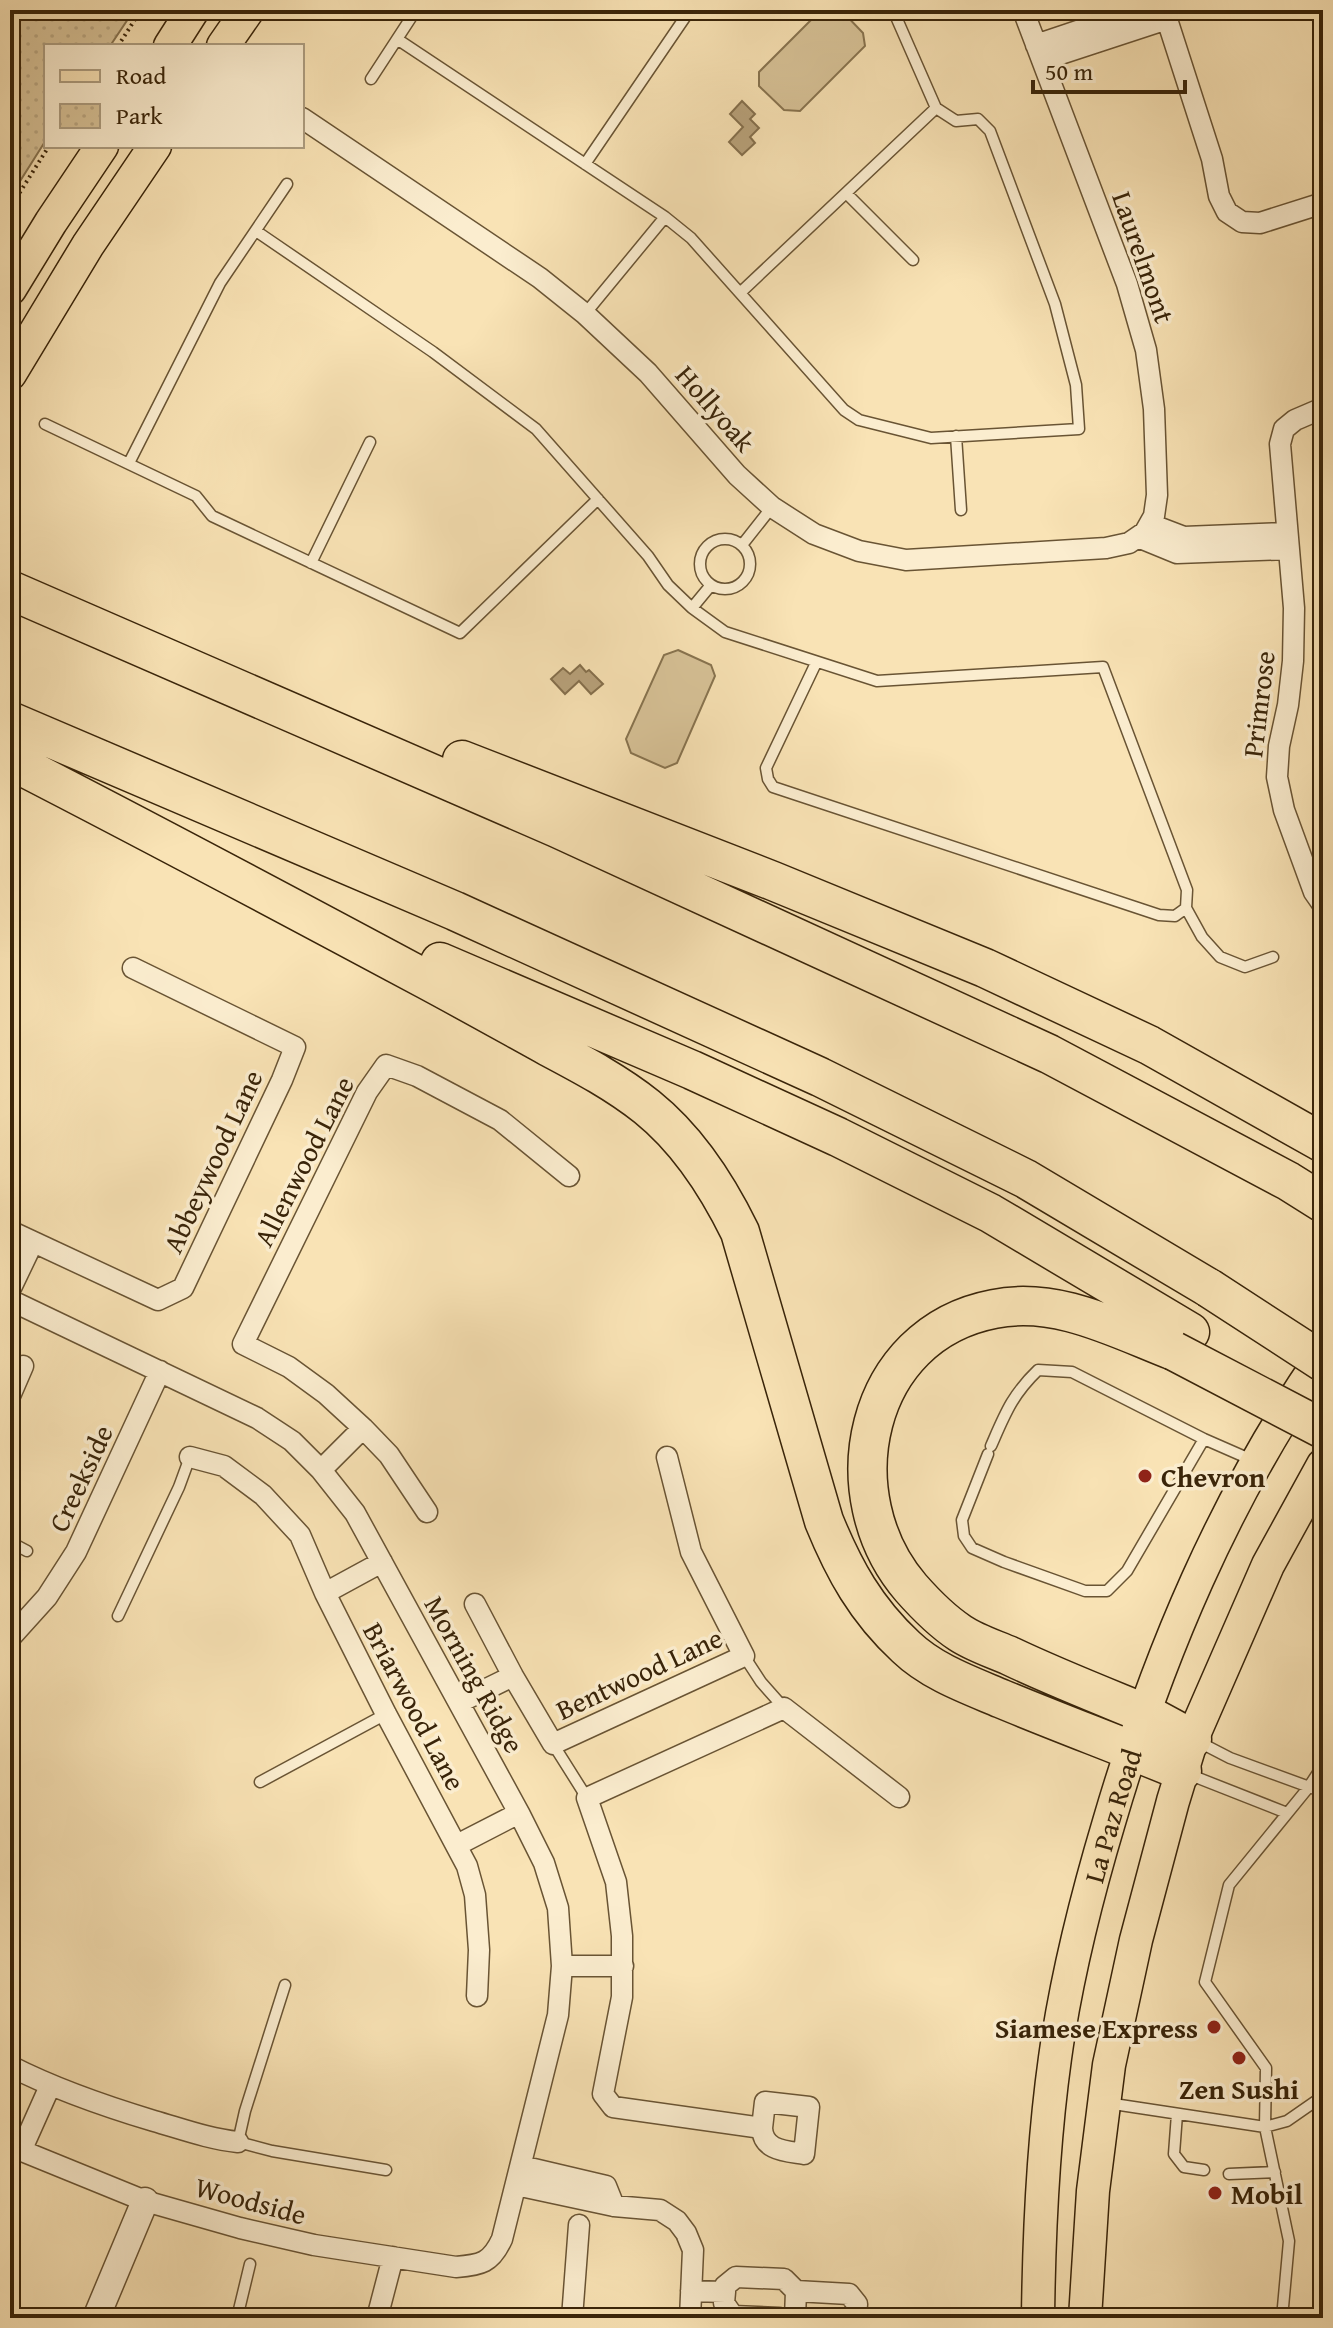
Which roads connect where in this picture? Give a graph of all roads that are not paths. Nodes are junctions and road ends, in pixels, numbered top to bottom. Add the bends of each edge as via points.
1 (248, 10) edge
2 (416, 10) edge
3 (690, 10) edge
4 (893, 10) edge
5 (1023, 10) edge
6 (1140, 10) edge
7 (1166, 14) edge
8 (397, 39) junction
9 (224, 44) edge
10 (1039, 53) junction
11 (371, 79) dead end
12 (936, 108) junction
13 (304, 119) edge
14 (101, 148) edge
15 (154, 148) edge
16 (585, 164) junction
17 (287, 184) dead end
18 (846, 193) junction
19 (1323, 203) edge
20 (665, 217) junction
21 (256, 231) junction
22 (913, 260) dead end
23 (10, 289) edge
24 (741, 292) junction
25 (585, 314) junction
26 (10, 374) edge
27 (1323, 408) edge
28 (45, 424) dead end
29 (956, 436) junction
30 (370, 442) dead end
31 (129, 463) junction
32 (598, 499) junction
33 (772, 507) junction
34 (961, 510) dead end
35 (1144, 531) junction
36 (1287, 541) junction
37 (742, 545) junction
38 (311, 563) junction
39 (711, 585) junction
40 (10, 590) edge
41 (692, 608) junction
42 (55, 610) junction
43 (816, 663) junction
44 (10, 721) edge
45 (10, 760) edge
46 (213, 865) junction
47 (1323, 905) edge
48 (1186, 908) junction
49 (1273, 957) dead end
50 (133, 968) dead end
51 (1318, 1140) edge
52 (569, 1176) dead end
53 (1323, 1203) edge
54 (10, 1231) edge
55 (33, 1242) junction
56 (10, 1290) edge
57 (10, 1300) edge
58 (1182, 1342) junction
59 (1323, 1356) edge
60 (1323, 1362) edge
61 (23, 1366) dead end
62 (160, 1371) junction
63 (10, 1396) edge
64 (1323, 1421) edge
65 (363, 1428) junction
66 (1323, 1429) edge
67 (1204, 1439) junction
68 (190, 1457) joint
69 (667, 1457) dead end
70 (1256, 1462) junction
71 (1323, 1465) edge
72 (321, 1470) junction
73 (427, 1512) dead end
74 (10, 1542) edge
75 (27, 1551) dead end
76 (382, 1562) junction
77 (325, 1593) junction
78 (475, 1604) dead end
79 (118, 1616) dead end
80 (14, 1627) edge
81 (744, 1656) junction
82 (513, 1676) junction
83 (460, 1702) junction
84 (784, 1708) junction
85 (1143, 1713) junction
86 (386, 1714) junction
87 (553, 1744) junction
88 (1131, 1750) junction
89 (1187, 1755) junction
90 (1323, 1765) edge
91 (260, 1782) dead end
92 (1308, 1788) junction
93 (1323, 1792) edge
94 (899, 1797) dead end
95 (587, 1798) junction
96 (519, 1813) junction
97 (1287, 1813) junction
98 (457, 1845) junction
99 (562, 1966) junction
100 (623, 1966) junction
101 (285, 1985) dead end
102 (477, 1996) dead end
103 (10, 2066) edge
104 (50, 2086) junction
105 (1323, 2096) edge
106 (1104, 2103) junction
107 (1177, 2114) junction
108 (1265, 2127) junction
109 (762, 2128) dead end
110 (238, 2142) junction
111 (16, 2149) edge
112 (386, 2170) dead end
113 (1204, 2170) dead end
114 (1275, 2172) junction
115 (1229, 2174) dead end
116 (519, 2176) junction
117 (145, 2201) junction
118 (579, 2225) dead end
119 (393, 2257) junction
120 (487, 2261) joint
121 (250, 2264) dead end
122 (691, 2291) junction
123 (796, 2291) junction
124 (725, 2292) junction
125 (96, 2318) edge
126 (237, 2318) edge
127 (377, 2318) edge
128 (572, 2318) edge
129 (690, 2318) edge
130 (779, 2318) edge
131 (795, 2318) edge
132 (856, 2318) edge
133 (1038, 2318) edge
134 (1085, 2318) edge
135 (1282, 2318) edge

1 - 9 main road
2 - 8 lane
3 - 16 lane
4 - 12 lane
5 - 10 street, Laurelmont
6 - 10 street
7 - 10 street
7 - 19 street via 1227,212 1242,222 1260,223
8 - 11 lane
8 - 16 lane
10 - 35 street, Laurelmont via 1127,284 1146,350 1157,495 1154,516
12 - 18 lane
12 - 29 lane via 956,121 978,119 990,131 1055,304 1076,385 1079,429
13 - 25 street, Hollyoak
14 - 23 main road
15 - 26 main road
16 - 20 lane
17 - 21 lane
18 - 22 lane
18 - 24 lane
20 - 24 lane
20 - 25 lane
21 - 31 lane via 220,283
21 - 32 lane via 536,429
24 - 29 lane via 844,410 859,420 931,438
25 - 33 street, Hollyoak via 648,373
27 - 36 street, Primrose via 1284,429 1280,444
28 - 31 lane
29 - 34 lane
30 - 38 lane
31 - 38 lane via 196,496 212,516
32 - 38 lane via 460,633
32 - 41 lane
33 - 35 street, Hollyoak via 814,534 859,551 906,560 1106,548 1129,543
33 - 37 lane
35 - 36 street
36 - 47 street, Primrose via 1293,661 1277,777 1284,810
37 - 39 lane via 750,560 747,576 727,589
37 - 39 lane via 727,538 705,548 699,563
39 - 41 lane
40 - 42 highway
41 - 43 lane via 725,632
42 - 51 highway via 400,736 985,968 1149,1045
42 - 53 highway via 542,822 1020,1040
43 - 48 lane via 877,681 1103,667 1187,890
43 - 48 lane via 766,768 773,787 1159,915 1175,916
44 - 60 highway, bridge via 455,911 820,1077 1026,1179
45 - 46 highway
46 - 58 highway via 838,1137 990,1213
46 - 88 highway via 611,1081 648,1108 705,1171 740,1232 824,1521 859,1593 907,1649 937,1669
48 - 49 lane via 1220,957 1245,967
50 - 55 street, Abbeywood Lane via 295,1047 183,1288 158,1300
52 - 65 street, Allenwood Lane via 500,1120 386,1065 367,1092 243,1344 289,1367
54 - 55 street, Abbeywood Lane
55 - 56 street
57 - 62 street, Morning Ridge
58 - 64 highway
58 - 66 highway, bridge
58 - 85 highway via 1052,1308 995,1308 968,1316 919,1346 901,1366 885,1389 869,1441 866,1473 877,1529 888,1557 934,1613 962,1634
59 - 70 main road, La Paz Road
61 - 63 street
62 - 72 street, Morning Ridge via 257,1418 292,1441
62 - 80 street, Creekside via 76,1552 47,1597
65 - 72 street
65 - 73 street, Allenwood Lane via 389,1455
67 - 67 lane via 1127,1571 1107,1591 1085,1591 1004,1562 972,1548 964,1536 962,1520 1010,1402 1038,1370 1072,1372
67 - 70 lane
68 - 77 street, Briarwood Lane via 224,1466 263,1495 300,1535
68 - 79 lane
69 - 81 street, Bentwood Lane via 691,1552
70 - 85 main road, La Paz Road via 1191,1592
71 - 89 main road, La Paz Road via 1268,1565
72 - 76 street, Morning Ridge via 355,1513
74 - 75 lane
76 - 77 street
76 - 83 street, Morning Ridge
77 - 86 street, Briarwood Lane
78 - 82 street, Bentwood Lane
81 - 84 lane
81 - 87 street, Bentwood Lane
82 - 83 street
82 - 87 street, Bentwood Lane
83 - 96 street, Morning Ridge
84 - 94 street
84 - 95 street
85 - 88 main road, La Paz Road
85 - 89 highway
86 - 91 lane
86 - 98 street, Briarwood Lane
87 - 95 lane
88 - 89 highway
88 - 133 main road, La Paz Road via 1094,1873 1055,2055 1045,2140
89 - 92 lane via 1230,1758
89 - 97 lane
89 - 106 main road, La Paz Road via 1136,1940
90 - 92 lane
92 - 93 lane
92 - 97 lane
95 - 100 street via 616,1882
96 - 98 street
96 - 99 street, Morning Ridge via 544,1863 558,1908
97 - 108 lane via 1229,1885 1205,1982 1266,2068
98 - 102 street, Briarwood Lane via 475,1895
99 - 100 street
99 - 116 street, Morning Ridge via 558,2015
100 - 109 street via 603,2094 613,2107
101 - 110 lane
103 - 104 street
104 - 110 street
104 - 111 street
105 - 108 lane via 1287,2121
106 - 107 lane
106 - 134 main road, La Paz Road
107 - 108 lane
107 - 113 lane via 1174,2154 1184,2167
108 - 114 lane
110 - 112 lane
111 - 117 street, Woodside
114 - 115 lane
114 - 135 lane via 1289,2241
116 - 120 street, Morning Ridge via 502,2239
116 - 122 street via 606,2186 614,2206 660,2210 677,2221 693,2250
117 - 119 street, Woodside via 314,2245
117 - 125 street
118 - 128 street
119 - 120 street, Woodside via 456,2267
119 - 127 street
121 - 126 lane
122 - 124 street
122 - 129 street
123 - 124 street via 784,2279 736,2277
123 - 131 street
123 - 132 street via 849,2294 857,2304
124 - 130 street via 724,2303 733,2316

